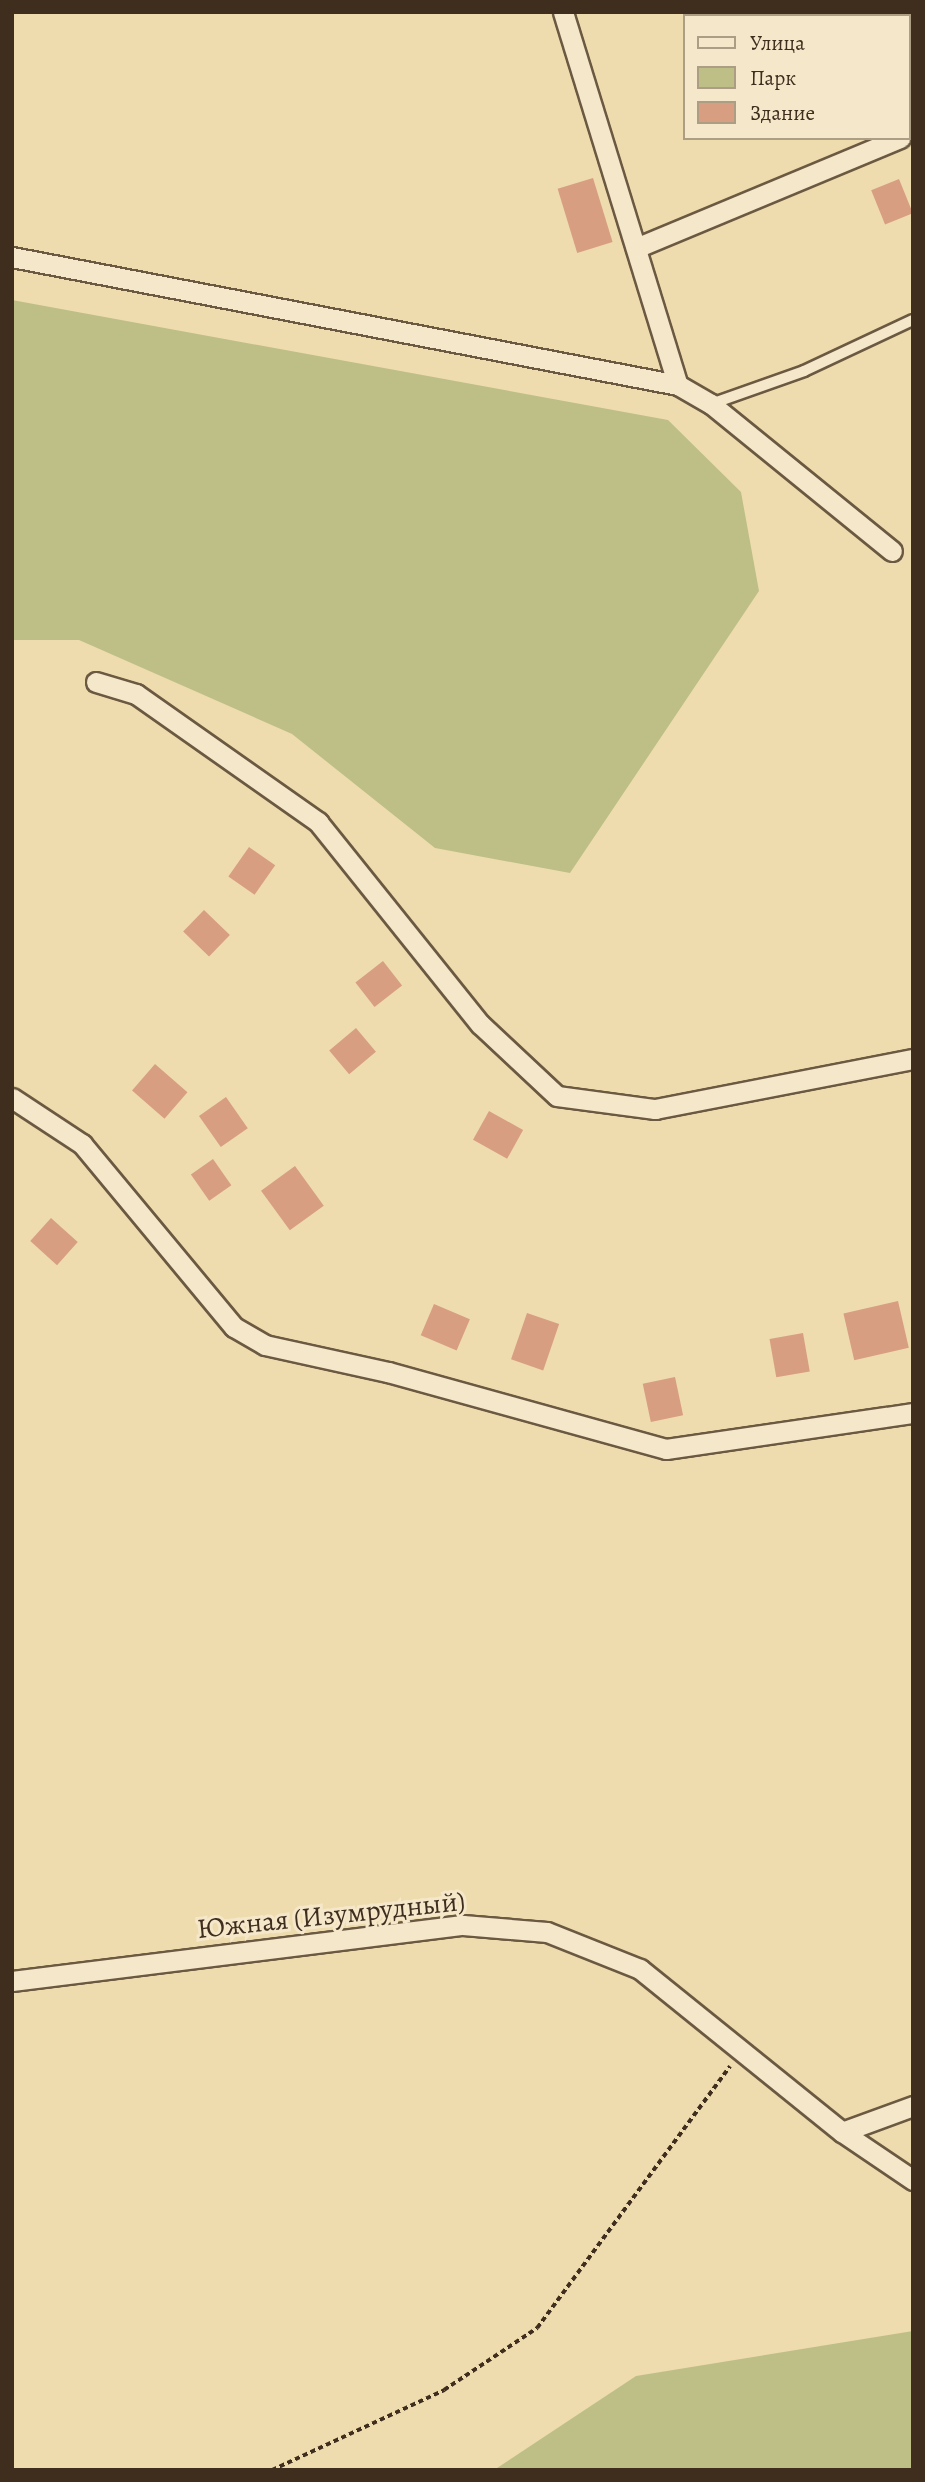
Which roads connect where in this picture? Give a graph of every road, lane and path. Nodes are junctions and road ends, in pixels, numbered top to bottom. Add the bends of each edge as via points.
1 (563, 12) edge
2 (895, 140) edge
3 (638, 247) junction
4 (12, 257) edge
5 (913, 320) edge
6 (678, 385) junction
7 (711, 404) junction
8 (892, 551) dead end
9 (96, 682) dead end
10 (913, 1059) edge
11 (12, 1098) edge
12 (913, 1413) edge
13 (12, 1981) edge
14 (742, 2050) junction
15 (913, 2106) edge
16 (842, 2132) junction
17 (913, 2180) edge
18 (272, 2470) edge

1 - 3 street
2 - 3 street
3 - 6 street
4 - 6 street
5 - 7 lane via 804,371
6 - 7 street
7 - 8 street
9 - 10 street via 136,694 318,822 480,1024 557,1096 654,1109
11 - 12 street via 82,1144 234,1327 265,1345 666,1448
13 - 14 street, Южная (Изумрудный) via 463,1925 547,1932 640,1969
14 - 16 street, Южная (Изумрудный)
14 - 18 path via 537,2328 444,2390
15 - 16 street
16 - 17 street, Южная (Изумрудный)

